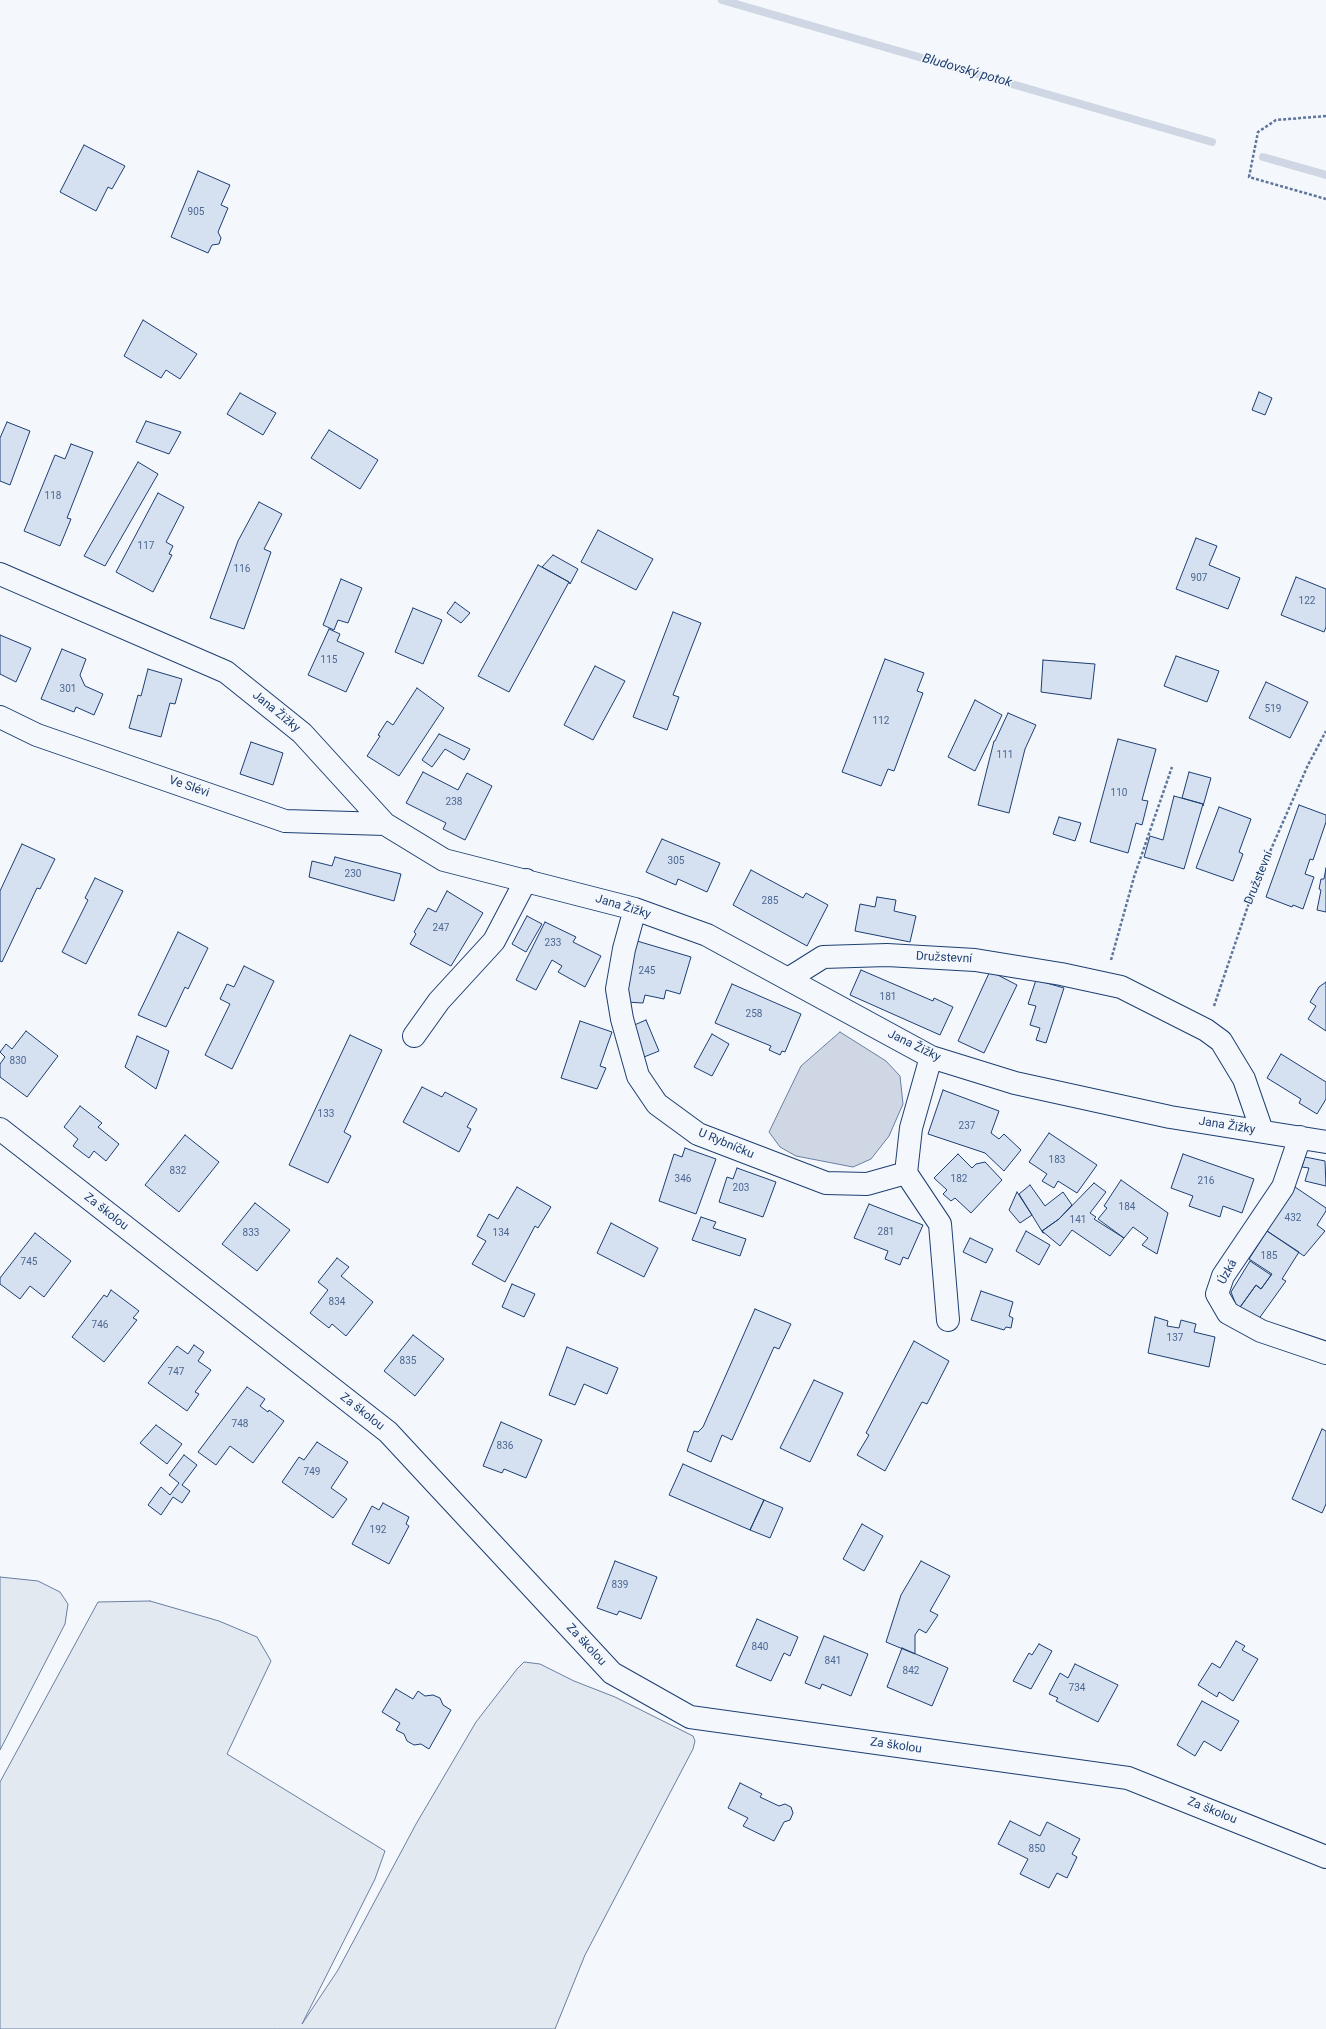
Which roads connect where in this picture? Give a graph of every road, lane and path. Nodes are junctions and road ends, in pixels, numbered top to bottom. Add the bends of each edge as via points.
1 (1326, 116) edge
2 (1326, 199) edge
3 (0, 574) edge
4 (0, 717) edge
5 (1326, 731) edge
6 (1172, 767) dead end
7 (385, 824) junction
8 (526, 880) junction
9 (635, 909) junction
10 (788, 979) junction
11 (1105, 983) junction
12 (1206, 1030) junction
13 (414, 1036) dead end
14 (931, 1057) junction
15 (0, 1129) edge
16 (1262, 1131) junction
17 (1300, 1137) junction
18 (1326, 1142) edge
19 (906, 1173) junction
20 (948, 1320) dead end
21 (1326, 1353) edge
22 (1326, 1857) edge

1 - 2 path via 1276,120 1258,132 1250,177
3 - 7 street, Jana Žižky via 226,672 302,733
4 - 7 street, Ve Slévi via 38,735 285,821
5 - 12 path, Družstevní via 1308,765 1254,888
6 - 11 path via 1134,877
7 - 8 street, Jana Žižky via 444,860
8 - 9 street, Jana Žižky
8 - 13 street via 494,941 439,1002
9 - 10 street, Jana Žižky via 707,935
9 - 19 street, U Rybníčku via 617,989 622,1019 638,1076 657,1104 698,1134 826,1183 866,1184
10 - 11 street, Družstevní via 823,957 887,955 975,960
10 - 14 street, Jana Žižky
11 - 12 street, Družstevní via 1121,987
12 - 16 street, Družstevní via 1220,1041 1244,1079
14 - 16 street, Jana Žižky via 1023,1084 1170,1117
14 - 19 street via 911,1128
15 - 22 street, Za školou via 388,1432 612,1673 690,1717 1128,1778
16 - 17 street, Jana Žižky
17 - 18 street, Jana Žižky
17 - 21 street, Úzká via 1283,1187 1223,1276 1217,1294 1228,1314 1261,1331
19 - 20 street via 940,1224

